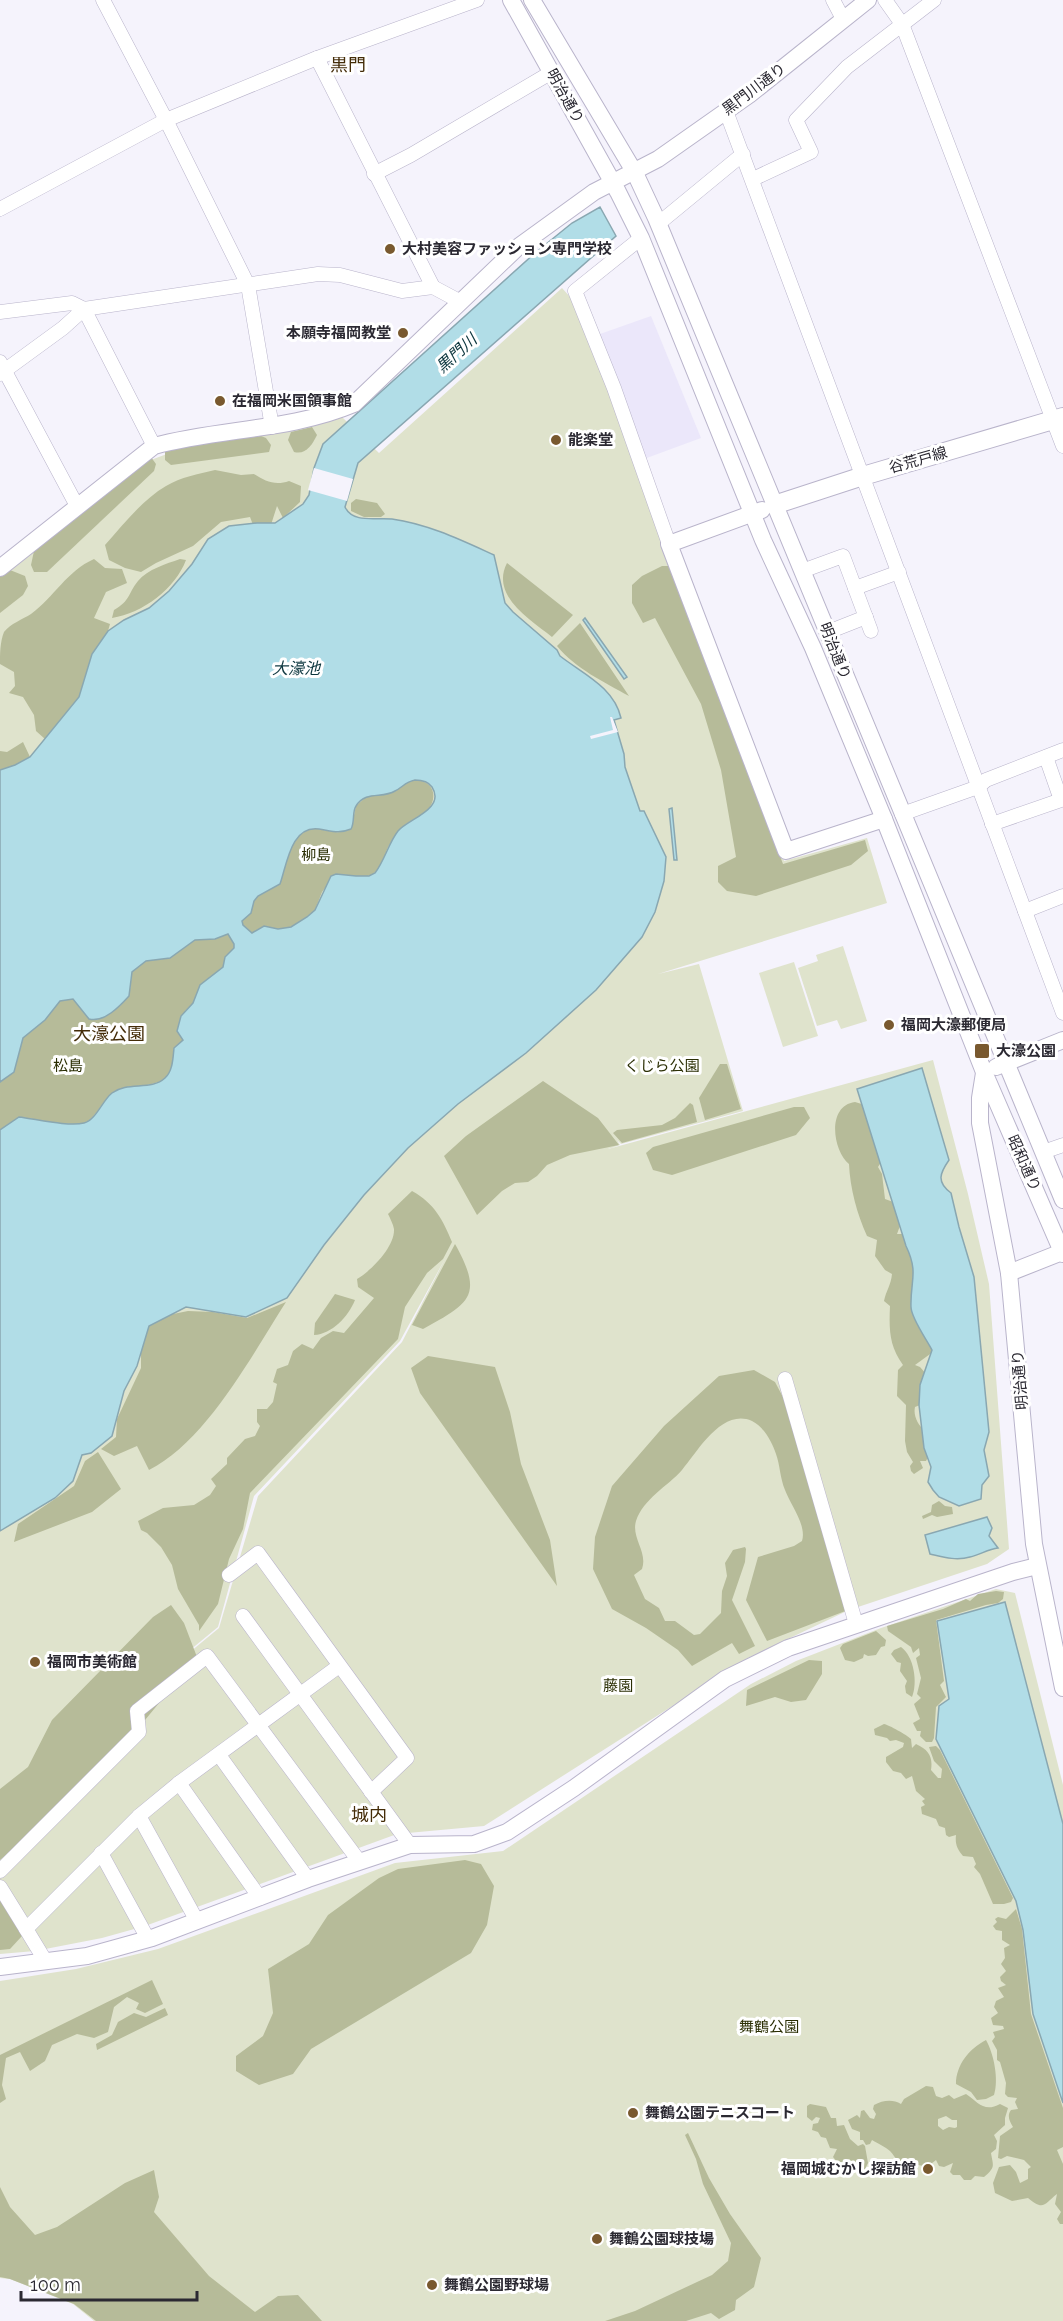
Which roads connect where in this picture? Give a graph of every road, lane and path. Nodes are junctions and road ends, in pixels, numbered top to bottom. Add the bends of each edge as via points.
1 (103, 0) edge
2 (477, 0) edge
3 (511, 0) edge
4 (532, 0) edge
5 (833, 0) edge
6 (868, 0) edge
7 (885, 0) edge
8 (934, 0) edge
9 (843, 20) junction
10 (902, 24) junction
11 (317, 58) junction
12 (552, 72) junction
13 (726, 111) junction
14 (166, 120) junction
15 (743, 154) junction
16 (374, 174) junction
17 (637, 177) junction
18 (753, 179) junction
19 (616, 188) junction
20 (0, 209) edge
21 (657, 221) junction
22 (639, 233) junction
23 (248, 285) junction
24 (433, 287) junction
25 (461, 302) junction
26 (84, 309) junction
27 (0, 312) edge
28 (2, 369) edge
29 (1058, 419) edge
30 (272, 427) junction
31 (154, 446) junction
32 (1063, 446) edge
33 (863, 476) junction
34 (774, 505) junction
35 (76, 506) junction
36 (752, 513) junction
37 (669, 544) junction
38 (1, 565) edge
39 (802, 571) junction
40 (899, 572) junction
41 (855, 588) junction
42 (866, 617) junction
43 (872, 631) dead end
44 (828, 632) junction
45 (1063, 750) edge
46 (1046, 757) junction
47 (978, 787) junction
48 (902, 814) junction
49 (884, 819) junction
50 (992, 824) junction
51 (1063, 896) edge
52 (1024, 910) junction
53 (1063, 1012) edge
54 (1063, 1040) edge
55 (1005, 1063) junction
56 (984, 1072) junction
57 (1063, 1145) edge
58 (1042, 1152) junction
59 (1063, 1200) edge
60 (1063, 1253) edge
61 (1009, 1273) junction
62 (785, 1379) dead end
63 (1037, 1566) junction
64 (229, 1575) dead end
65 (243, 1616) dead end
66 (856, 1624) junction
67 (339, 1666) junction
68 (1063, 1688) edge
69 (300, 1695) junction
70 (260, 1724) junction
71 (219, 1755) junction
72 (179, 1783) junction
73 (371, 1792) junction
74 (139, 1816) junction
75 (410, 1845) junction
76 (101, 1853) junction
77 (359, 1861) junction
78 (0, 1871) edge
79 (308, 1879) junction
80 (0, 1887) edge
81 (260, 1898) junction
82 (197, 1921) junction
83 (26, 1929) junction
84 (148, 1939) junction
85 (46, 1962) junction
86 (0, 1967) edge

1 - 14 street
2 - 11 street
3 - 12 street, 明治通り
4 - 17 street, 明治通り
5 - 9 street
6 - 9 street, 黒門川通り
7 - 10 street
8 - 10 street
9 - 13 street, 黒門川通り
10 - 18 street via 847,67 796,120 811,152
10 - 29 street
11 - 14 street
11 - 16 street
12 - 16 street
12 - 19 street, 明治通り
13 - 15 street
13 - 17 street, 黒門川通り
14 - 20 street
14 - 23 street
15 - 18 street
15 - 21 street
16 - 24 street
17 - 19 street, 黒門川通り
17 - 21 street, 明治通り
18 - 33 street
19 - 22 street, 明治通り
19 - 25 street, 黒門川通り via 594,192 558,216 518,247
21 - 34 street, 明治通り
22 - 36 street, 明治通り
22 - 37 street via 575,291
23 - 24 street via 318,274 340,275 402,291
23 - 26 street
23 - 30 street
24 - 25 street
25 - 30 street, 黒門川通り via 354,404 320,417
26 - 27 street via 72,303
26 - 28 street
26 - 31 street
28 - 35 street
29 - 32 street
29 - 33 main road, 谷荒戸線
30 - 31 street, 黒門川通り
31 - 35 street
33 - 34 main road, 谷荒戸線
33 - 40 street
34 - 36 street
34 - 39 street, 明治通り
35 - 38 street
36 - 37 street
36 - 49 street, 明治通り
37 - 49 street via 786,851
39 - 41 street via 843,556
39 - 44 street, 明治通り
40 - 41 street
40 - 47 street
41 - 42 street
42 - 43 street
42 - 44 street
44 - 48 street, 明治通り
45 - 46 street
46 - 47 street via 986,780
46 - 50 street via 1061,800
47 - 48 street
47 - 50 street
48 - 55 street, 明治通り
49 - 56 street, 明治通り
50 - 52 street
51 - 52 street
52 - 53 street
54 - 55 street
55 - 56 street
55 - 58 street, 昭和通り
56 - 60 street, 昭和通り
56 - 61 street, 明治通り via 981,1124
57 - 58 street
58 - 59 street, 昭和通り
60 - 61 street
61 - 63 street, 明治通り
62 - 66 street
63 - 66 street
63 - 68 street, 明治通り
64 - 67 street via 258,1553
65 - 69 street
66 - 75 street via 788,1648 725,1679 507,1832 474,1844
67 - 69 street
67 - 73 street via 407,1758
69 - 70 street
69 - 73 street
70 - 71 street
70 - 77 street
70 - 78 street via 207,1656 137,1711 139,1732
71 - 72 street
71 - 79 street
72 - 74 street
72 - 81 street
73 - 75 street
74 - 76 street
74 - 82 street
75 - 77 street
76 - 83 street
76 - 84 street
77 - 79 street
79 - 81 street
80 - 83 street
81 - 82 street
82 - 84 street
83 - 85 street
84 - 85 street via 87,1956
85 - 86 street

